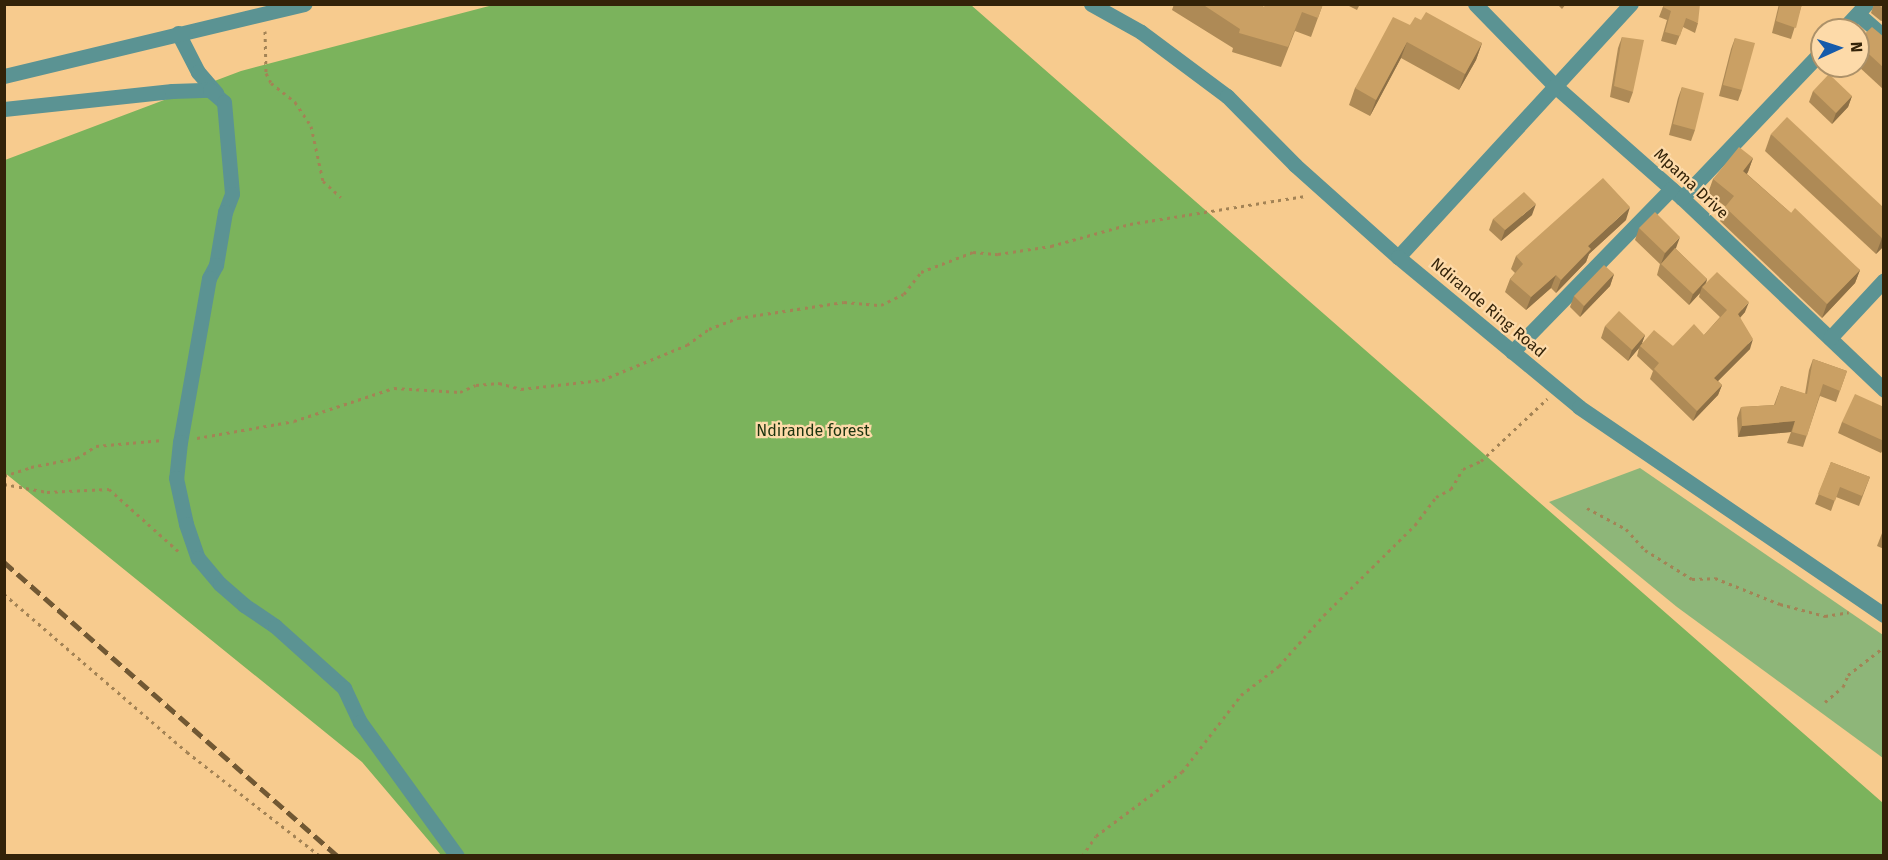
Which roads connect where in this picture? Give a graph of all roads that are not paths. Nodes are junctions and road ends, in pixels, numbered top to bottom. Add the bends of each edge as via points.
1 (304, 4) edge
2 (1091, 4) edge
3 (1475, 4) edge
4 (1631, 4) edge
5 (1862, 9) edge
6 (178, 33) junction
7 (1884, 37) edge
8 (1810, 63) edge
9 (4, 76) edge
10 (1555, 86) junction
11 (216, 93) junction
12 (4, 110) edge
13 (1677, 194) junction
14 (1398, 257) junction
15 (1884, 280) edge
16 (1830, 338) junction
17 (1512, 352) junction
18 (1884, 390) edge
19 (1879, 612) edge
20 (457, 855) edge

1 - 6 street
2 - 14 street, Ndirande Ring Road via 1141,32 1227,96
3 - 10 street, Mpama Drive
4 - 10 street
5 - 7 street
6 - 9 street
6 - 11 street via 198,72
8 - 13 street
10 - 13 street, Mpama Drive
10 - 14 street
11 - 12 street via 94,97
11 - 20 street via 227,111 232,194 216,265 209,278 180,440 176,489 198,558 244,605 275,626 344,688 360,722
13 - 16 street, Mpama Drive
13 - 17 street
14 - 17 street, Ndirande Ring Road
15 - 16 street
16 - 18 street, Mpama Drive
17 - 19 street, Ndirande Ring Road via 1557,389

